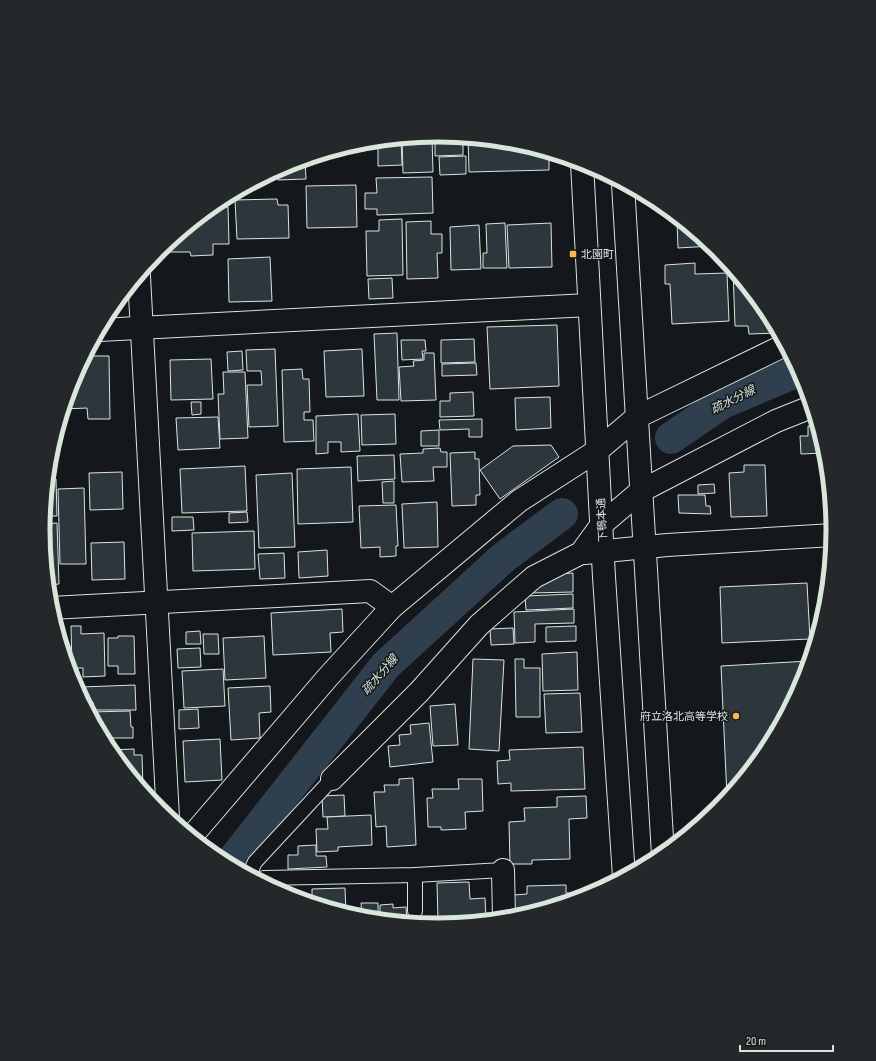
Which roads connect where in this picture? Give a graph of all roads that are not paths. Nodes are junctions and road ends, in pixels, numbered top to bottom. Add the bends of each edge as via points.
1 (582, 171) edge
2 (623, 190) edge
3 (139, 283) edge
4 (589, 305) junction
5 (142, 328) junction
6 (106, 330) edge
7 (780, 347) edge
8 (806, 409) edge
9 (637, 417) junction
10 (598, 450) junction
11 (642, 492) junction
12 (602, 524) junction
13 (826, 534) edge
14 (644, 547) junction
15 (603, 550) junction
16 (581, 553) junction
17 (156, 602) junction
18 (392, 607) junction
19 (57, 608) edge
20 (332, 779) joint
21 (167, 808) edge
22 (195, 832) edge
23 (662, 847) edge
24 (503, 870) joint
25 (251, 871) edge
26 (624, 871) edge
27 (415, 875) junction
28 (266, 878) edge
29 (415, 911) dead end
30 (504, 913) edge

1 - 4 street, 下鴨本通
2 - 9 street
3 - 5 street
4 - 5 street
4 - 10 street, 下鴨本通
5 - 6 street
5 - 17 street
7 - 9 street
8 - 11 street via 776,421
9 - 10 street
9 - 11 street
10 - 12 street, 下鴨本通
10 - 18 street via 520,501
11 - 12 street
11 - 14 street
12 - 15 street, 下鴨本通
12 - 16 street
13 - 14 street
14 - 15 street
14 - 23 street
15 - 16 street
15 - 26 street, 下鴨本通
16 - 20 street via 534,577 485,620 419,692
17 - 18 street via 370,591
17 - 19 street
17 - 21 street
18 - 22 street via 328,677
20 - 25 lane via 255,862
24 - 27 lane
24 - 30 street
27 - 28 lane
27 - 29 lane

